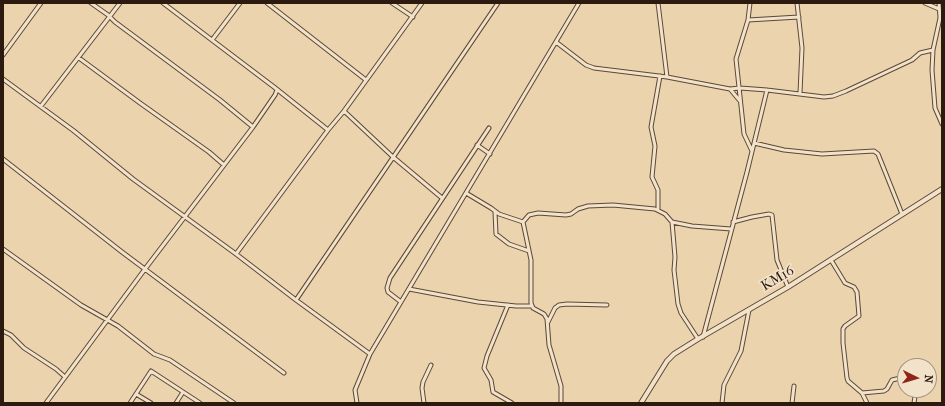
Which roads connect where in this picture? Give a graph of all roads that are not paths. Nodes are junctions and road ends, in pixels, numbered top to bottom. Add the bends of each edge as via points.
1 (41, 3) edge
2 (91, 3) edge
3 (120, 3) edge
4 (163, 3) edge
5 (240, 3) edge
6 (267, 3) edge
7 (392, 3) edge
8 (422, 3) edge
9 (498, 3) edge
10 (579, 3) edge
11 (658, 3) edge
12 (750, 3) edge
13 (797, 3) edge
14 (925, 3) edge
15 (939, 3) edge
16 (939, 9) junction
17 (110, 17) junction
18 (799, 17) junction
19 (413, 18) junction
20 (941, 18) edge
21 (748, 20) junction
22 (212, 40) junction
23 (556, 42) junction
24 (934, 50) junction
25 (3, 55) edge
26 (79, 58) junction
27 (660, 76) junction
28 (667, 77) junction
29 (366, 80) junction
30 (4, 81) edge
31 (740, 88) junction
32 (730, 89) junction
33 (277, 90) junction
34 (767, 90) junction
35 (800, 93) junction
36 (740, 101) junction
37 (41, 106) junction
38 (344, 111) junction
39 (942, 124) edge
40 (253, 127) junction
41 (489, 128) dead end
42 (328, 130) junction
43 (754, 143) junction
44 (477, 145) junction
45 (752, 151) junction
46 (490, 154) junction
47 (393, 156) junction
48 (3, 159) edge
49 (224, 165) junction
50 (942, 189) edge
51 (466, 193) junction
52 (442, 198) junction
53 (658, 210) junction
54 (496, 212) junction
55 (902, 214) junction
56 (184, 217) junction
57 (523, 222) junction
58 (672, 222) junction
59 (733, 222) junction
60 (731, 228) junction
61 (3, 249) edge
62 (529, 251) junction
63 (236, 254) junction
64 (832, 260) junction
65 (144, 269) junction
66 (788, 287) junction
67 (409, 289) junction
68 (296, 300) junction
69 (401, 302) junction
70 (508, 305) junction
71 (607, 305) dead end
72 (532, 306) junction
73 (749, 310) junction
74 (107, 321) junction
75 (548, 324) junction
76 (3, 331) edge
77 (703, 337) junction
78 (698, 339) junction
79 (370, 354) junction
80 (431, 365) dead end
81 (284, 373) dead end
82 (65, 377) junction
83 (897, 379) edge
84 (794, 386) dead end
85 (183, 392) junction
86 (862, 393) junction
87 (136, 394) junction
88 (46, 403) edge
89 (130, 403) edge
90 (151, 403) edge
91 (176, 403) edge
92 (200, 403) edge
93 (234, 403) edge
94 (357, 403) edge
95 (424, 403) edge
96 (512, 403) edge
97 (561, 403) edge
98 (641, 403) edge
99 (722, 403) edge
100 (792, 403) edge
101 (867, 403) edge

1 - 25 street
2 - 17 street
3 - 17 street
4 - 22 street
5 - 22 street
6 - 29 street
7 - 19 street
8 - 19 street
9 - 47 street
10 - 23 street
11 - 28 street
12 - 21 street
13 - 18 street
14 - 16 street
15 - 16 street
16 - 20 street
17 - 26 street
17 - 40 street
18 - 21 street
18 - 35 street via 802,59
19 - 29 street
20 - 24 street
21 - 31 street via 736,54
22 - 33 street
23 - 27 street via 590,67
23 - 46 street
24 - 35 street via 920,53 904,64 833,96
24 - 39 street via 935,108
26 - 37 street
26 - 49 street
27 - 28 street
27 - 53 street via 651,127 655,146 652,177 658,190
28 - 32 street
29 - 38 street
30 - 37 street
31 - 32 street
31 - 34 street
31 - 36 street
32 - 36 street
33 - 40 street
33 - 42 street
34 - 35 street
34 - 43 street
36 - 45 street via 744,137
37 - 56 street
38 - 42 street
38 - 47 street
40 - 49 street
41 - 44 street
42 - 63 street
43 - 45 street
43 - 55 street via 784,150 822,154 874,151 878,154
44 - 46 street
44 - 52 street
45 - 59 street
46 - 51 street
47 - 52 street
47 - 68 street
48 - 65 street
49 - 56 street
50 - 55 street, KM16
51 - 54 street
51 - 67 street
52 - 69 street via 390,278 388,292
53 - 57 street via 620,205 588,206 566,215 533,214 526,217
53 - 58 street
54 - 57 street
54 - 62 street via 496,234 509,244
55 - 64 street, KM16
56 - 63 street
56 - 65 street
57 - 62 street
58 - 60 street
58 - 78 street via 678,304
59 - 60 street
59 - 66 street via 772,215 777,260
60 - 77 street
61 - 74 street
62 - 72 street
63 - 68 street
64 - 66 street, KM16
64 - 86 street via 845,283 854,287 857,292 859,316 843,329 843,343 848,381
65 - 74 street
65 - 81 street
66 - 73 street, KM16
67 - 69 street
67 - 70 street via 458,299
68 - 79 street
69 - 79 street
70 - 72 street
70 - 96 street via 484,368 491,380 493,392
71 - 75 street via 559,305
72 - 75 street via 544,314
73 - 77 street, KM16
73 - 99 street via 741,351 724,385
74 - 82 street
74 - 93 street via 118,326 154,354 170,360
75 - 97 street via 549,345 562,386
76 - 82 street
77 - 78 street, KM16
78 - 98 street, KM16 via 674,354
79 - 94 street via 355,390
80 - 95 street via 423,382
82 - 88 street
83 - 86 street via 892,380 884,391
84 - 100 street
85 - 87 street via 151,371
85 - 91 street
85 - 92 street
86 - 101 street
87 - 89 street
87 - 90 street

